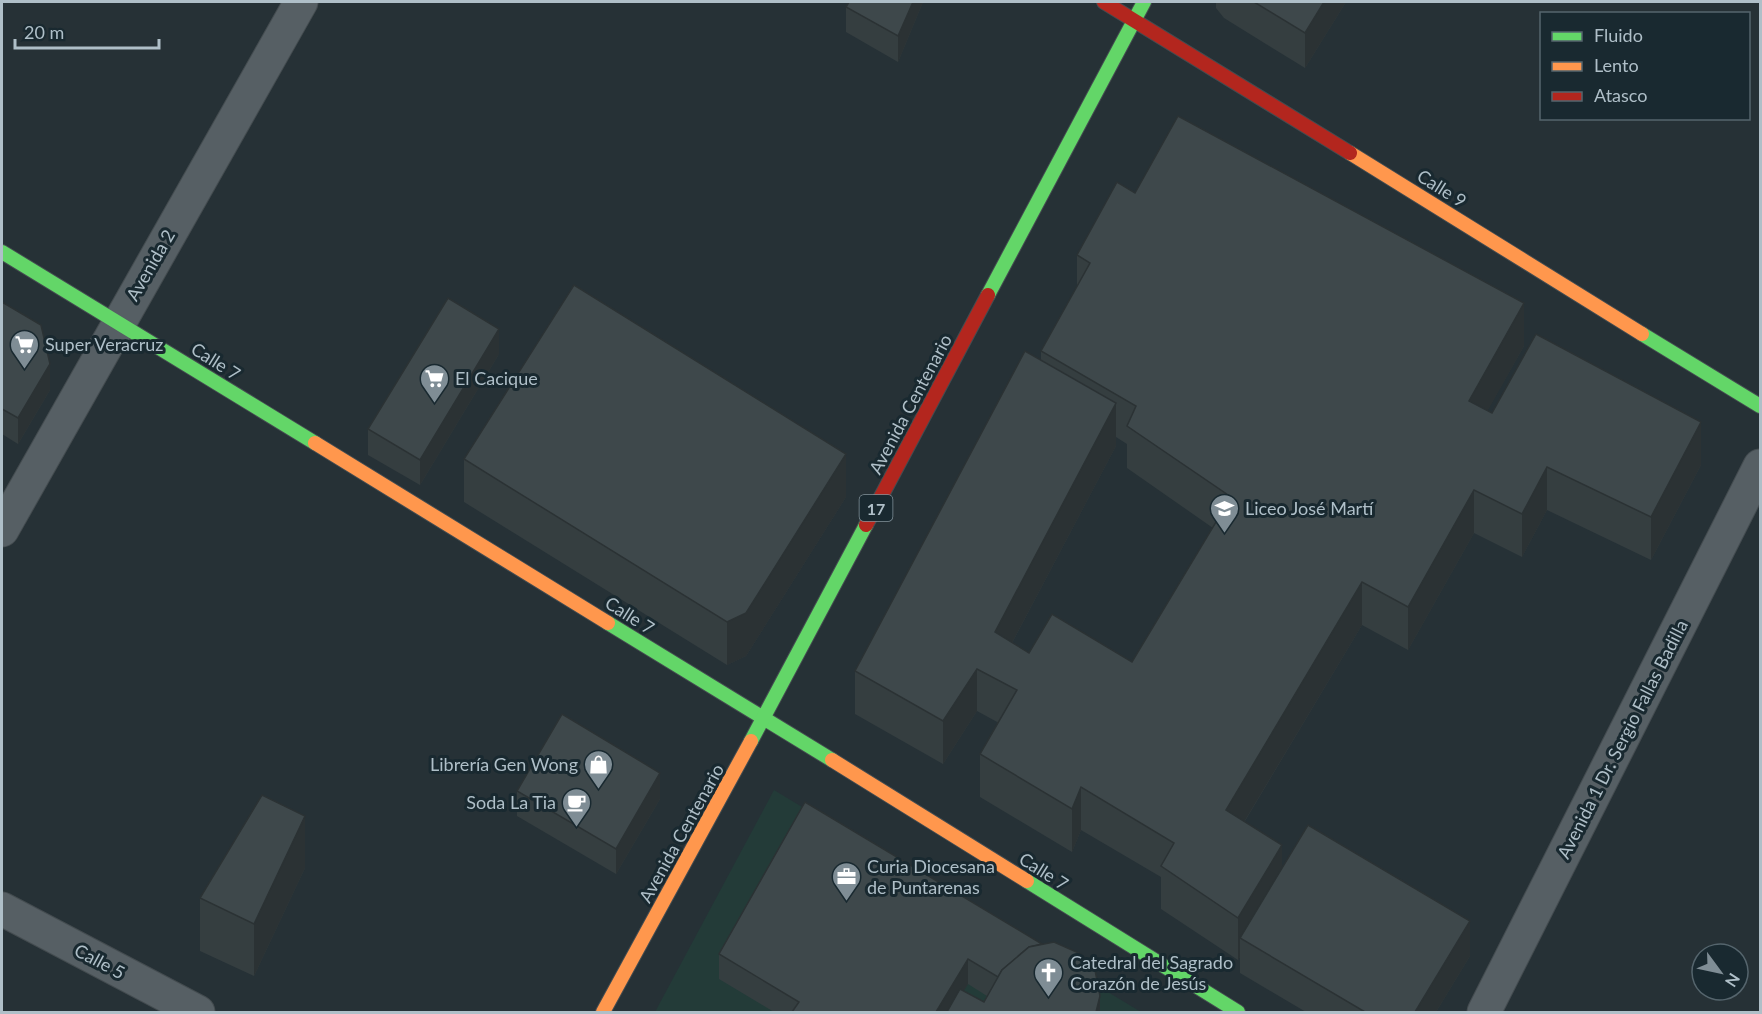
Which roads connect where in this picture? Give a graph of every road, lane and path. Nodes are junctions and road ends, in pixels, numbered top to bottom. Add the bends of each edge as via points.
1 (301, 2) edge
2 (1104, 2) edge
3 (1144, 2) edge
4 (1134, 20) junction
5 (2, 252) edge
6 (118, 322) junction
7 (1761, 406) edge
8 (1761, 466) edge
9 (2, 530) edge
10 (764, 718) junction
11 (2, 909) edge
12 (198, 1012) edge
13 (603, 1012) edge
14 (1238, 1012) edge
15 (1484, 1012) edge

1 - 6 street, Avenida 2
2 - 4 street, Calle 9
3 - 4 street, Avenida Centenario / 17
4 - 7 street, Calle 9
4 - 10 street, Avenida Centenario / 17
5 - 6 street, Calle 7
6 - 9 street, Avenida 2
6 - 10 street, Calle 7
8 - 15 street, Avenida 1 Dr. Sergio Fallas Badilla
10 - 13 street, Avenida Centenario / 17
10 - 14 street, Calle 7
11 - 12 street, Calle 5

